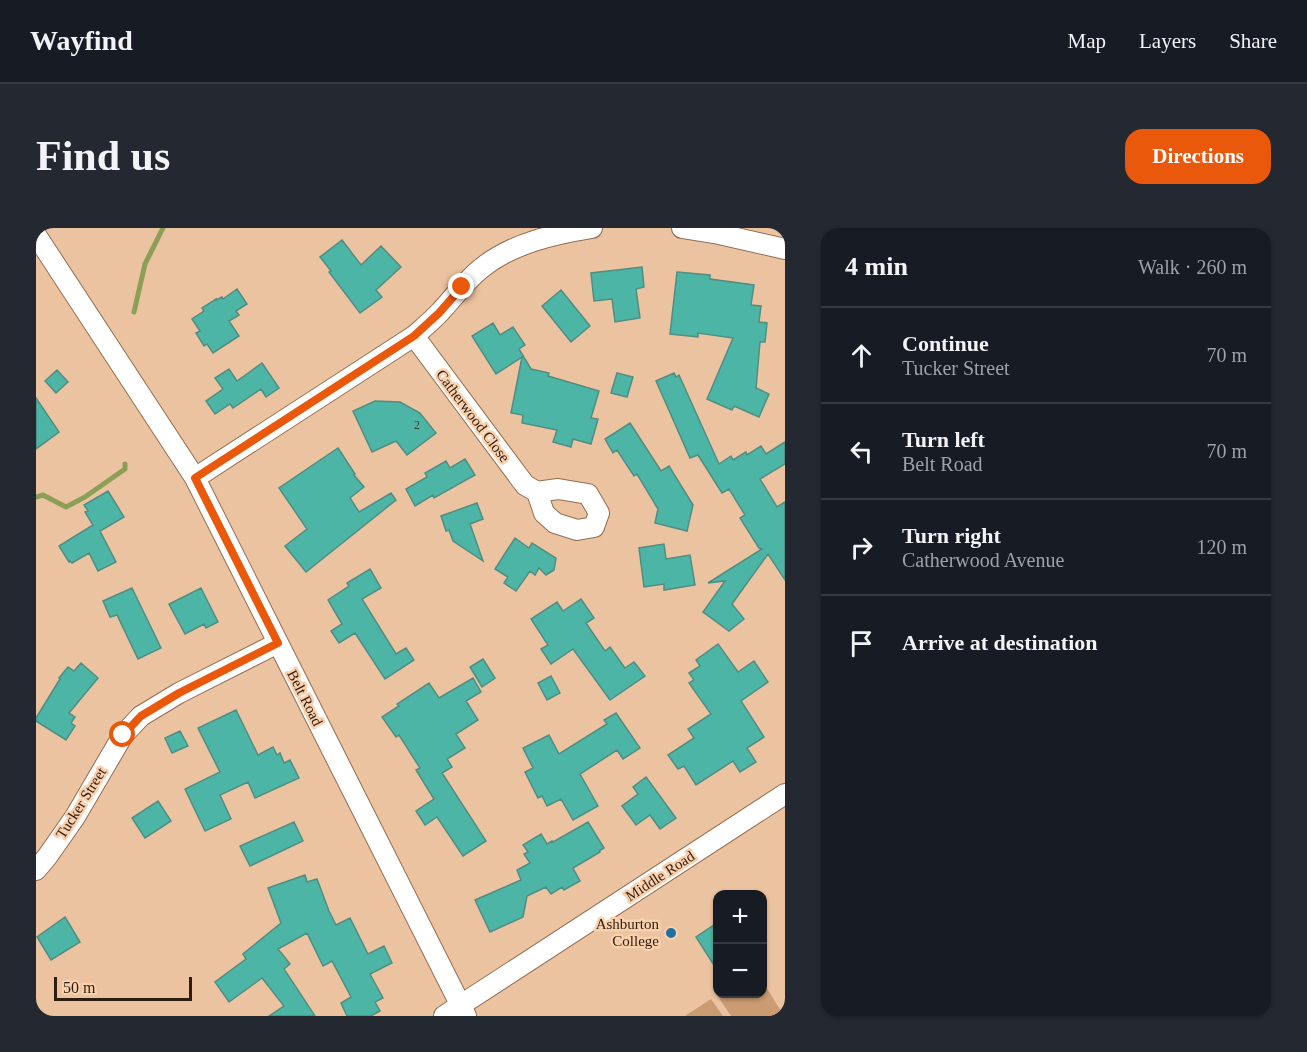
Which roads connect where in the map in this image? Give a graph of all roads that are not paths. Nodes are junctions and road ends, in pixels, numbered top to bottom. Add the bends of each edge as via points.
1 (592, 228) edge
2 (682, 228) edge
3 (36, 235) edge
4 (785, 249) edge
5 (414, 336) junction
6 (195, 478) junction
7 (537, 492) dead end
8 (278, 643) junction
9 (785, 794) edge
10 (36, 870) edge
11 (457, 1012) edge

1 - 5 street via 519,246 501,255 483,267
2 - 4 street
3 - 6 street, Belt Road
5 - 6 street
5 - 7 street, Catherwood Close via 525,485
6 - 8 street, Belt Road
8 - 10 street, Tucker Street via 141,716 123,735 75,817
8 - 11 street, Belt Road
9 - 11 street, Middle Road

